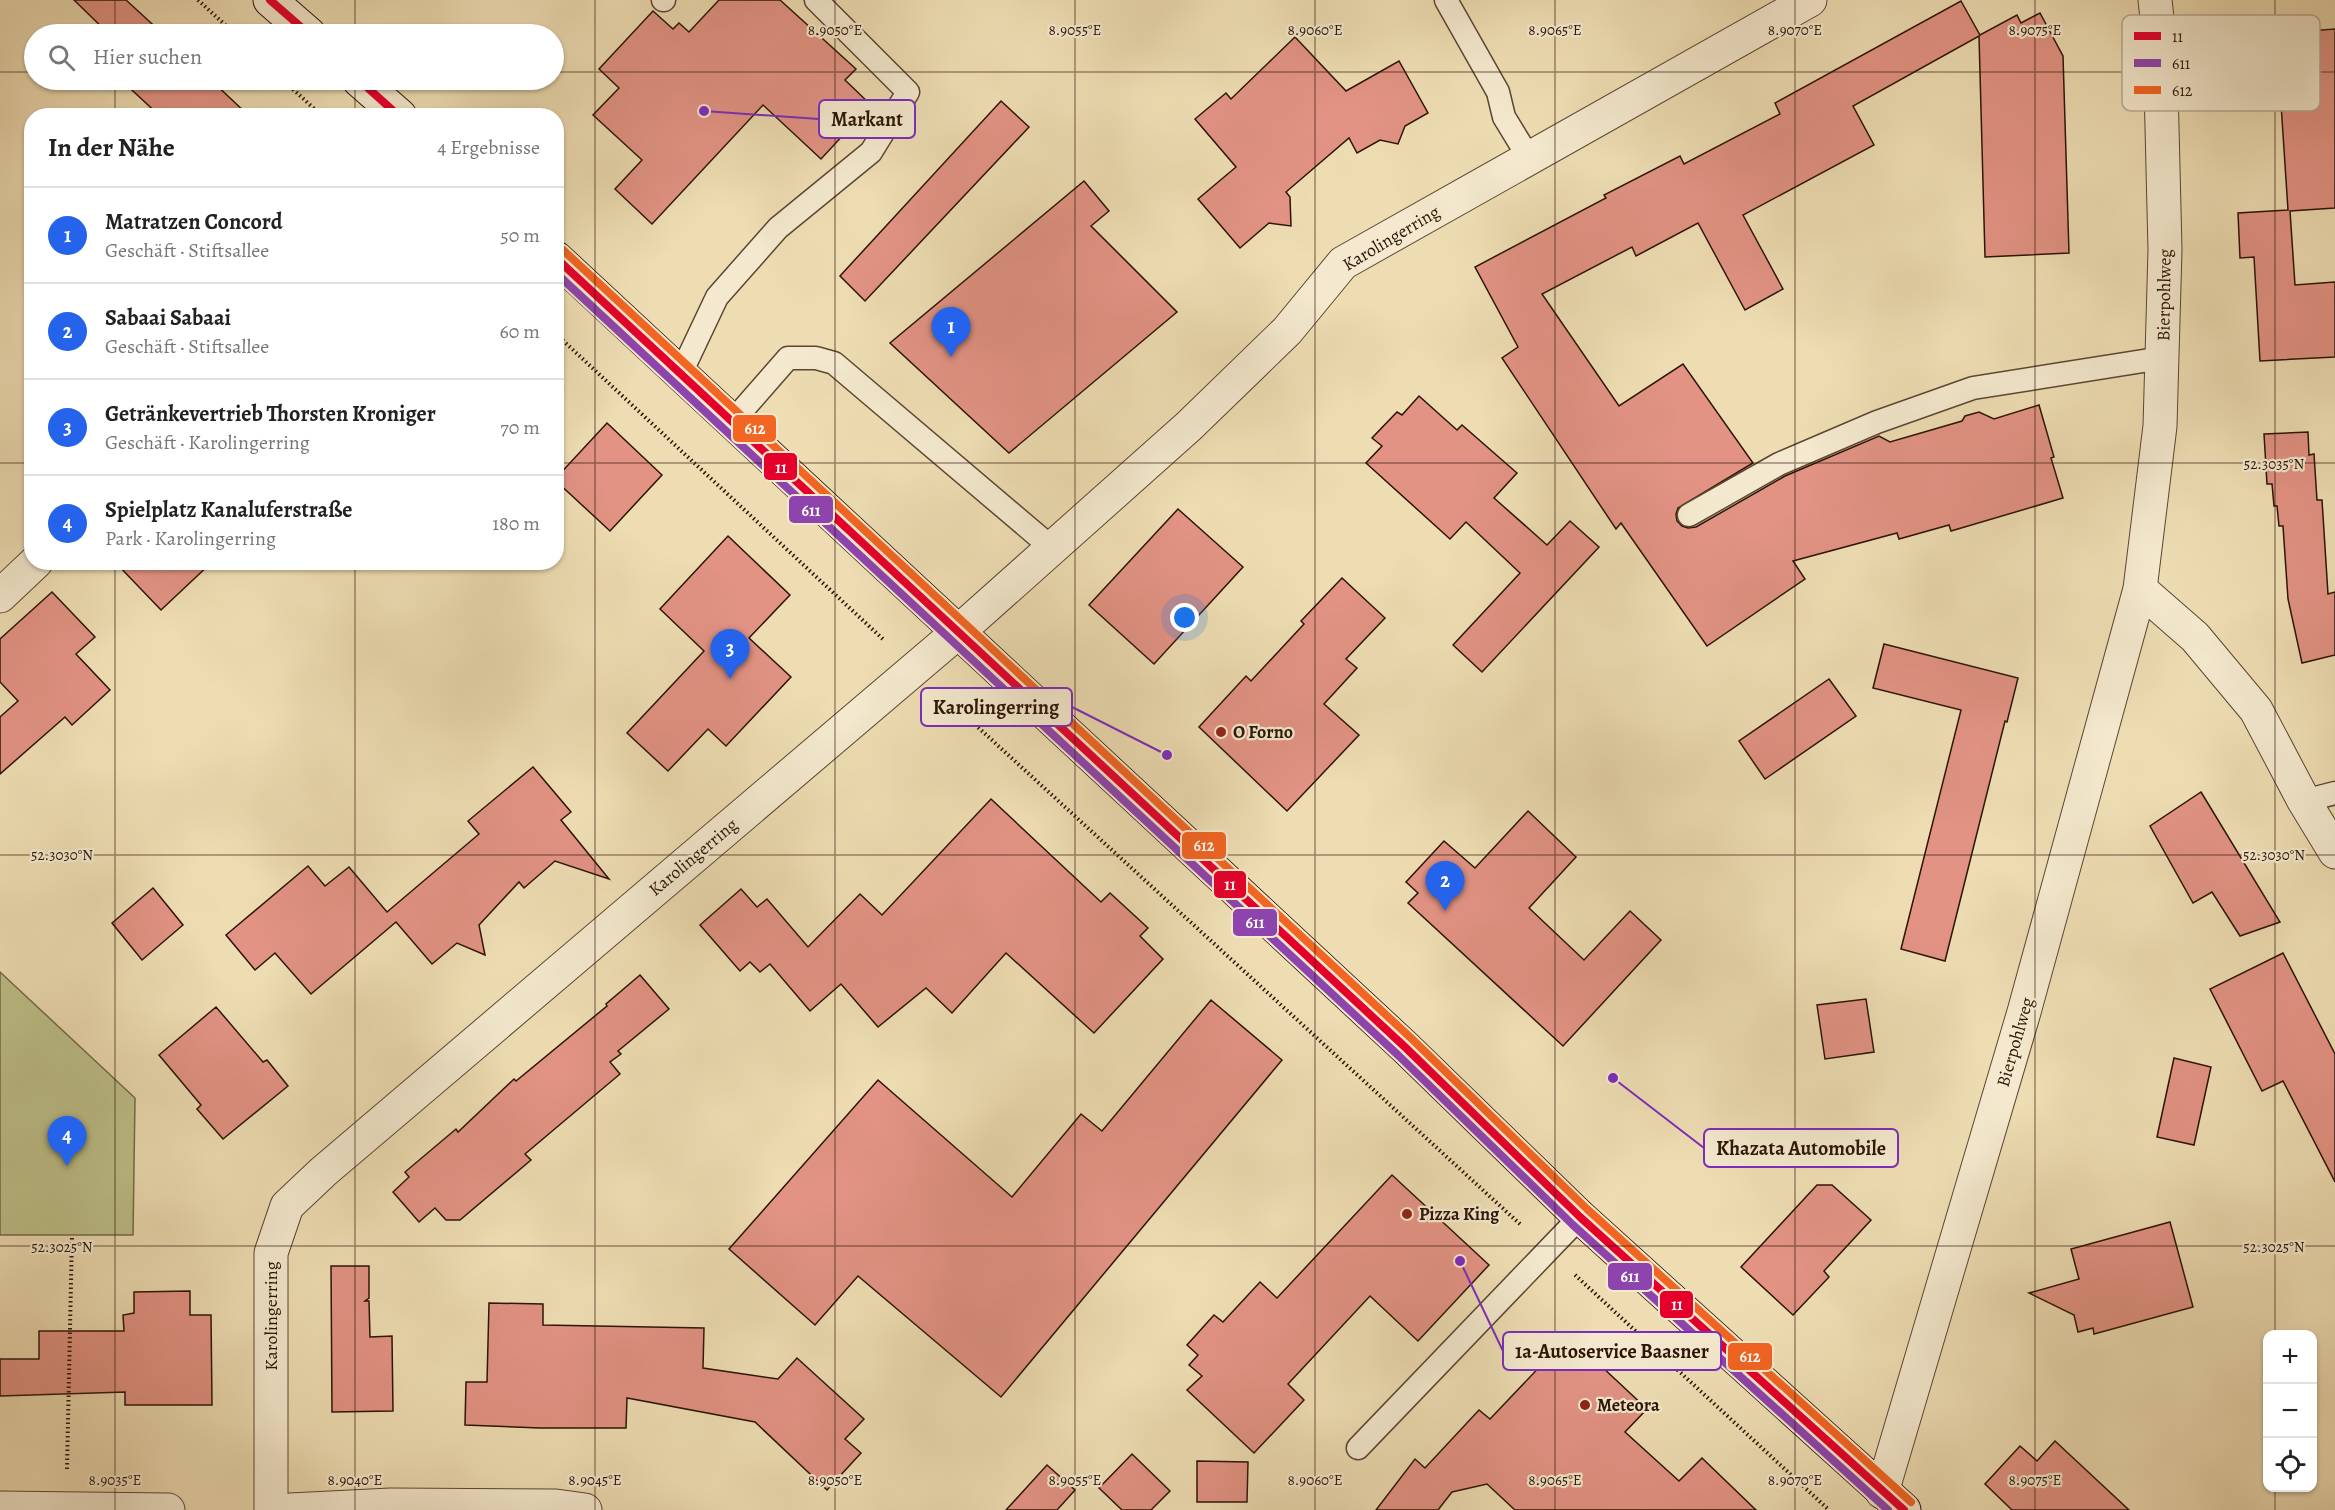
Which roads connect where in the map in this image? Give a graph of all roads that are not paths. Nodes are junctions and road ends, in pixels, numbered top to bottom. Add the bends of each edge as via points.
1 (270, 0) edge
2 (816, 0) edge
3 (1446, 0) edge
4 (1810, 0) edge
5 (2155, 0) edge
6 (2157, 15) edge
7 (298, 24) edge
8 (370, 90) edge
9 (391, 108) edge
10 (2162, 111) edge
11 (1529, 158) junction
12 (564, 265) edge
13 (2162, 358) junction
14 (681, 373) junction
15 (732, 422) junction
16 (1689, 515) dead end
17 (1052, 548) junction
18 (28, 570) edge
19 (2139, 589) junction
20 (0, 596) edge
21 (958, 632) junction
22 (2335, 793) edge
23 (2304, 801) junction
24 (2335, 852) edge
25 (1580, 1217) junction
26 (1358, 1448) dead end
27 (1893, 1501) edge
28 (0, 1508) edge
29 (66, 1509) edge
30 (168, 1510) edge
31 (271, 1510) edge
32 (291, 1510) edge
33 (585, 1510) edge

1 - 7 street
2 - 14 lane via 908,92 871,152 778,228 717,297
3 - 11 lane via 1498,92 1504,117
4 - 11 street, Karolingerring
5 - 6 street, Bierpohlweg
8 - 9 street
10 - 13 street, Bierpohlweg via 2165,250
11 - 17 street, Karolingerring via 1343,263 1287,331 1189,426
12 - 14 street
13 - 16 lane via 1973,388 1877,422 1779,464
13 - 19 street, Bierpohlweg via 2160,426
14 - 15 street
15 - 17 lane via 788,358 816,358 834,363
15 - 21 street
17 - 21 street, Karolingerring
18 - 20 street
19 - 23 street via 2195,637 2256,710
19 - 27 street, Bierpohlweg
21 - 25 street via 1406,1048
21 - 31 street, Karolingerring via 286,1206 271,1253
22 - 23 lane
23 - 24 street
25 - 26 lane
25 - 27 street
28 - 29 street
29 - 30 street
32 - 33 street via 391,1505 556,1506

